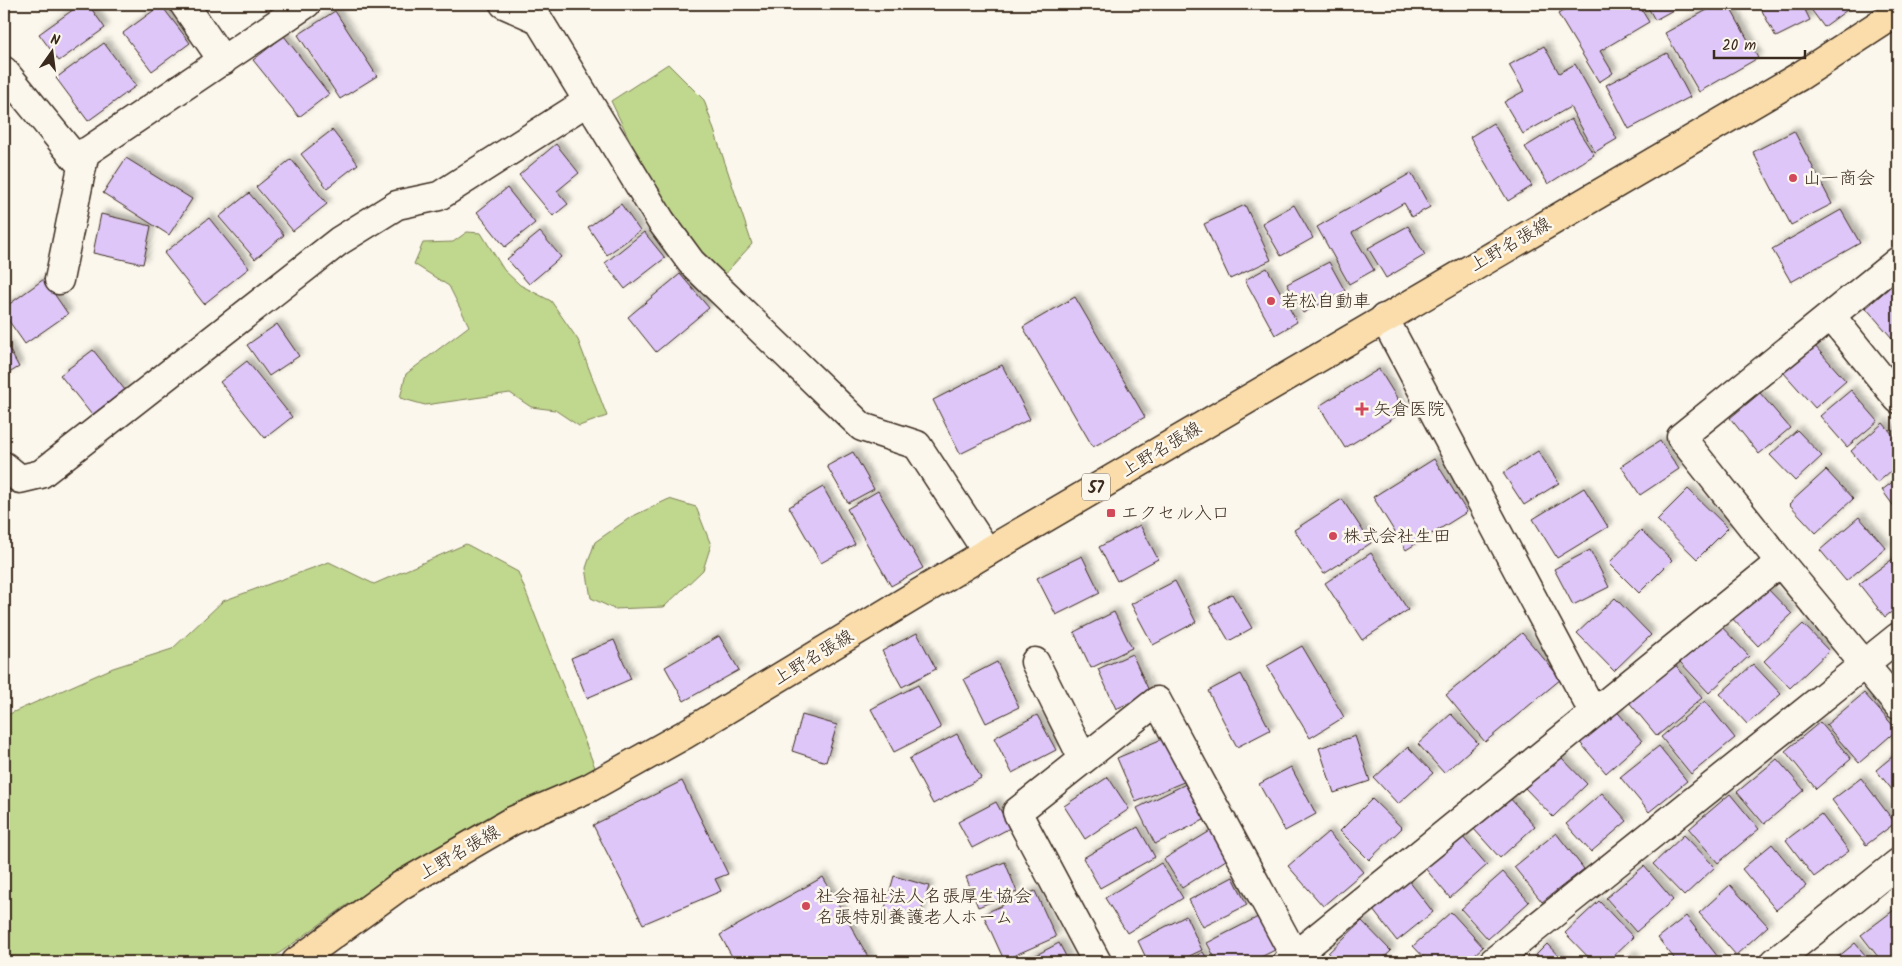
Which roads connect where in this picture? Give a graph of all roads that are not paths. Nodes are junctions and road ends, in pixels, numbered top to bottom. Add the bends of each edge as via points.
1 (184, 4) edge
2 (306, 4) edge
3 (504, 4) edge
4 (1898, 12) edge
5 (223, 61) junction
6 (4, 71) edge
7 (588, 101) junction
8 (85, 152) junction
9 (1898, 261) edge
10 (59, 280) dead end
11 (1831, 316) junction
12 (1384, 318) junction
13 (1898, 399) edge
14 (4, 466) edge
15 (987, 552) junction
16 (1780, 562) junction
17 (1898, 637) edge
18 (1035, 662) dead end
19 (1865, 664) junction
20 (1898, 705) edge
21 (1593, 712) junction
22 (1083, 759) junction
23 (1898, 863) edge
24 (1293, 960) edge
25 (296, 962) edge
26 (1097, 962) edge
27 (1493, 962) edge
28 (1775, 962) edge

1 - 5 street
2 - 5 street
3 - 7 street via 538,19
4 - 12 main road, 上野名張線 / 57 via 1800,76
5 - 8 street
6 - 8 street via 76,159
7 - 14 street via 439,196 397,205 339,241 41,474 20,479
7 - 15 street via 661,221 691,262 862,428 917,445
8 - 10 street
9 - 11 street
11 - 13 street
11 - 16 street via 1681,437
12 - 15 main road, 上野名張線 / 57
12 - 21 street
15 - 25 main road, 上野名張線 / 57 via 675,740 589,788 512,821 400,886
16 - 19 street
16 - 21 street
17 - 19 street
18 - 22 street
19 - 20 street
19 - 27 street
21 - 24 street
22 - 24 street via 1157,701
22 - 26 street via 1017,812
23 - 28 street

